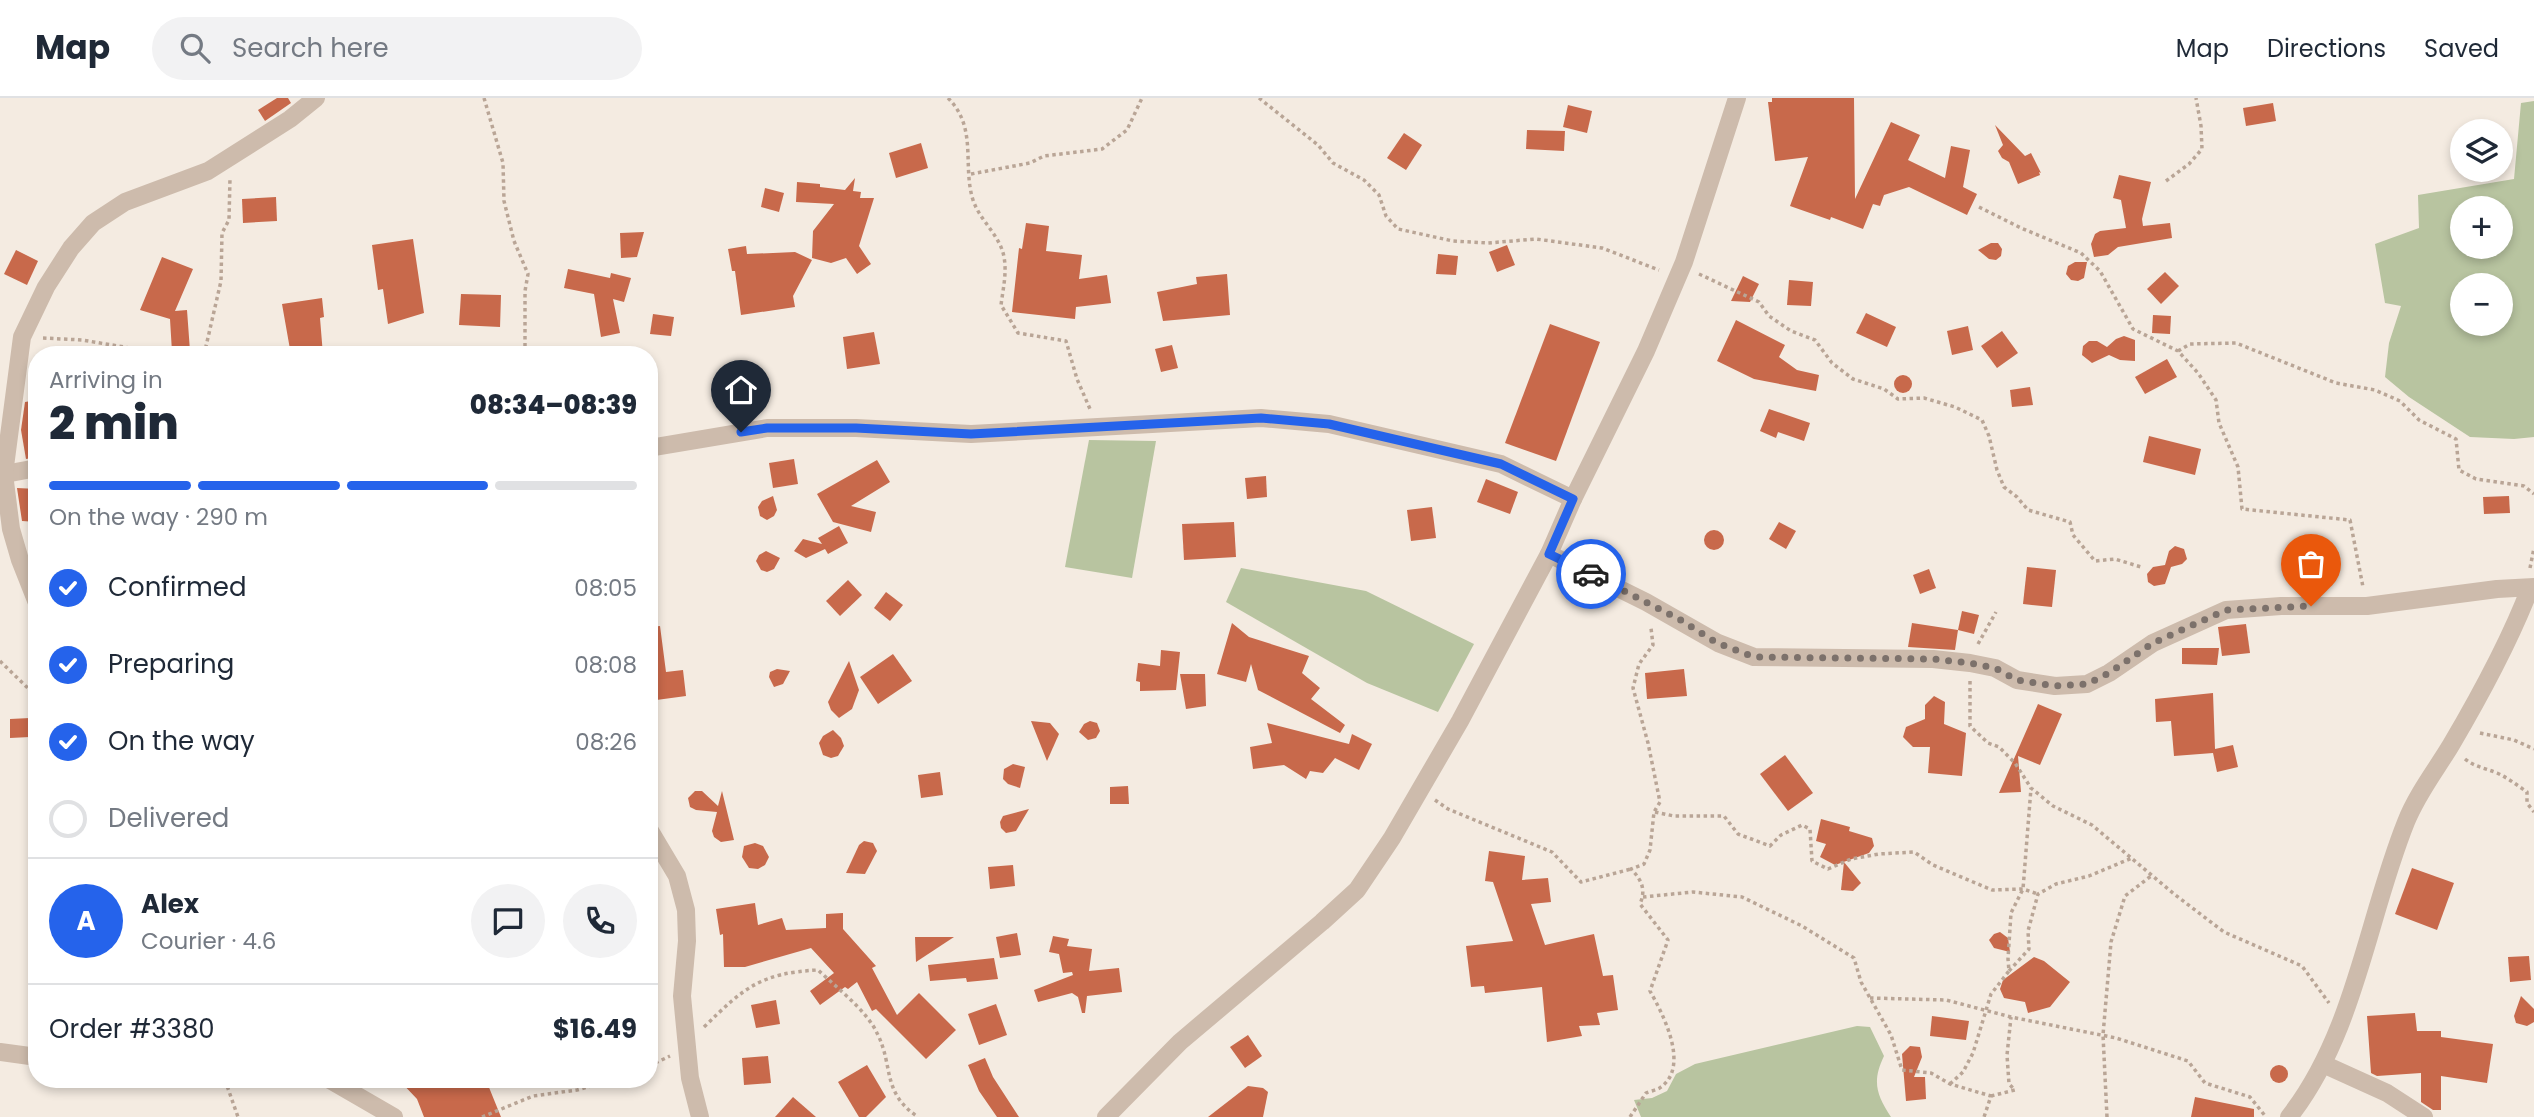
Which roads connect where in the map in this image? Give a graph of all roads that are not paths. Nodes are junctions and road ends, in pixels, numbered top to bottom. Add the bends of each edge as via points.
1 (316, 98) edge
2 (1737, 98) edge
3 (658, 446) edge
4 (28, 470) edge
5 (2, 474) edge
6 (1573, 499) junction
7 (1549, 554) junction
8 (28, 580) edge
9 (2532, 588) edge
10 (658, 844) edge
11 (0, 1052) edge
12 (28, 1057) edge
13 (2323, 1064) junction
14 (344, 1088) edge
15 (394, 1117) edge
16 (700, 1117) edge
17 (1107, 1117) edge
18 (2289, 1117) edge
19 (2424, 1117) edge

1 - 5 street via 208,171 125,202 93,223 71,248 22,337
2 - 6 street via 1680,270
3 - 6 street via 767,428 971,434 1261,418 1329,424 1501,464
4 - 5 street
5 - 8 street via 10,529
6 - 7 street
7 - 9 street via 1717,643 1754,657 1933,659 1995,668 2017,680 2055,686 2087,684 2153,643 2226,610 2367,606
7 - 17 street via 1421,791 1357,890 1180,1042
9 - 13 street via 2505,648 2407,820
10 - 16 street via 677,876 686,910 682,996 686,1050
11 - 12 street
13 - 18 street
13 - 19 street via 2387,1093
14 - 15 street

